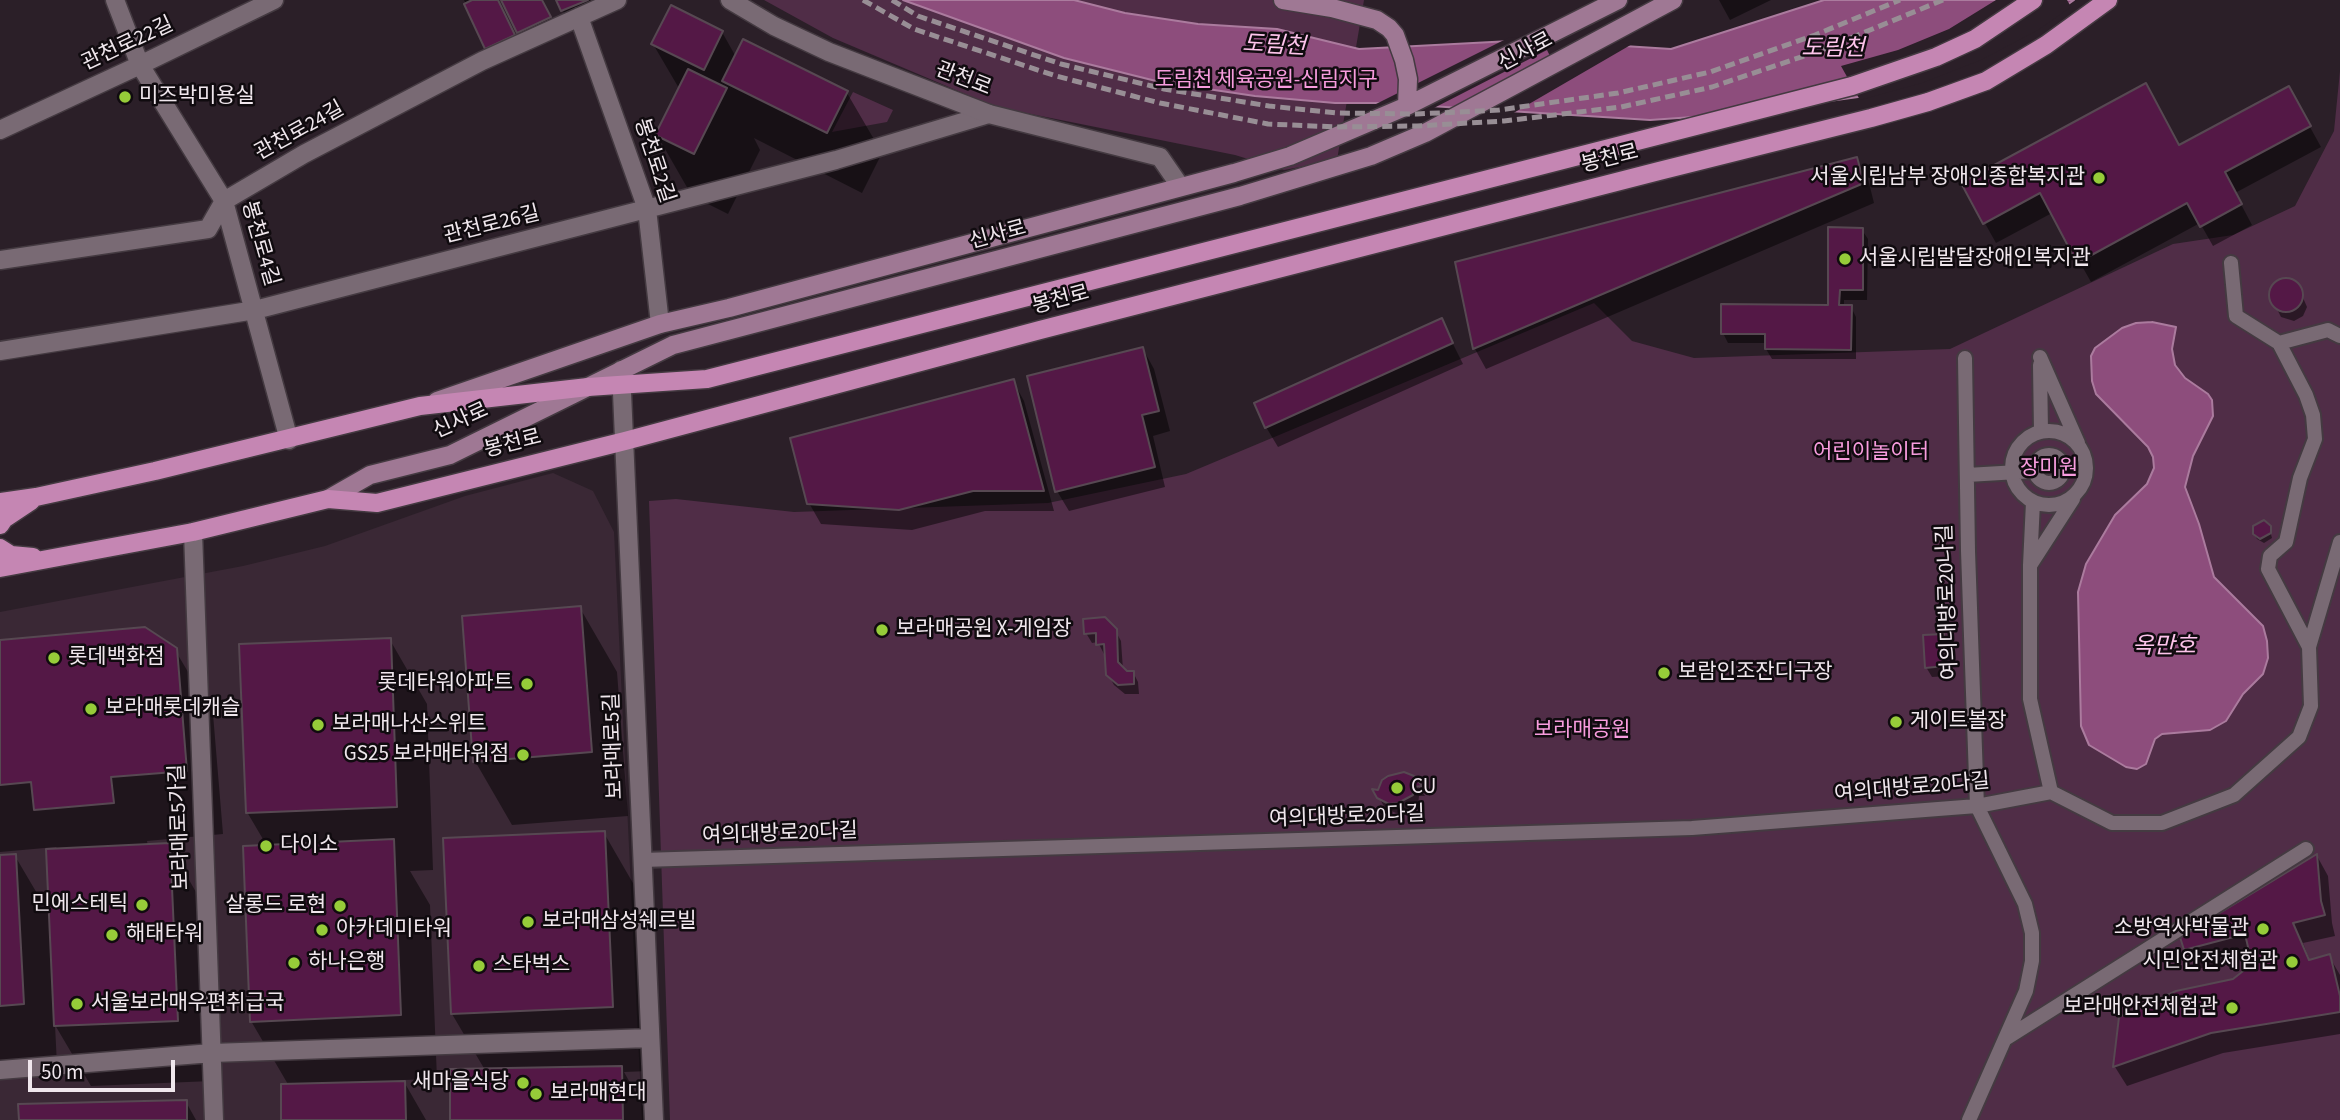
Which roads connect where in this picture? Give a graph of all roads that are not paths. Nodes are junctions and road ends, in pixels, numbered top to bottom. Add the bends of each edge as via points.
1 (115, 0) edge
2 (274, 0) edge
3 (617, 0) edge
4 (730, 0) edge
5 (1293, 0) edge
6 (1672, 0) edge
7 (2034, 0) edge
8 (2108, 0) edge
9 (1614, 2) edge
10 (579, 16) junction
11 (140, 65) junction
12 (1407, 106) junction
13 (989, 114) junction
14 (0, 130) edge
15 (1180, 186) junction
16 (223, 201) junction
17 (647, 209) junction
18 (0, 260) edge
19 (2231, 264) dead end
20 (255, 310) junction
21 (660, 324) junction
22 (2340, 336) edge
23 (2279, 343) junction
24 (0, 351) edge
25 (1965, 358) dead end
26 (622, 378) junction
27 (588, 387) junction
28 (420, 406) junction
29 (2044, 432) junction
30 (289, 440) junction
31 (625, 441) junction
32 (2075, 443) junction
33 (2019, 446) junction
34 (2086, 464) junction
35 (2049, 469) junction
36 (2012, 473) junction
37 (1967, 475) junction
38 (2076, 494) junction
39 (36, 497) junction
40 (328, 499) junction
41 (2030, 500) junction
42 (0, 502) edge
43 (2052, 505) junction
44 (0, 525) edge
45 (193, 533) junction
46 (2340, 542) edge
47 (0, 548) edge
48 (57, 559) junction
49 (2030, 565) junction
50 (0, 568) edge
51 (2309, 647) junction
52 (2051, 792) junction
53 (1977, 806) junction
54 (2306, 849) dead end
55 (642, 860) junction
56 (650, 1038) junction
57 (2005, 1039) junction
58 (212, 1053) junction
59 (0, 1070) edge
60 (214, 1120) edge
61 (653, 1120) edge
62 (1969, 1120) edge

1 - 11 street, 봉천로4길
2 - 11 street, 관천로22길
3 - 10 street, 관천로24길
4 - 13 street, 관천로 via 829,52
5 - 12 main road via 1377,20 1395,35 1408,79
6 - 26 main road, 신사로 via 1425,134 1371,156 1240,196 673,345
7 - 26 main road, 봉천로 via 1975,39 1852,86 707,379
8 - 31 main road, 봉천로 via 2046,45 1986,80 1928,102
9 - 12 main road, 신사로
10 - 16 street, 관천로24길 via 482,61
10 - 17 street, 봉천로2길
11 - 14 street, 관천로22길
11 - 16 street, 봉천로4길
12 - 15 main road, 신사로 via 1290,156
13 - 15 street, 관천로 via 1160,157
13 - 17 street, 관천로26길
15 - 21 main road, 신사로
16 - 18 street, 관천로24길 via 208,229
16 - 20 street, 봉천로4길
17 - 20 street, 관천로26길
17 - 21 street, 봉천로2길
19 - 23 street via 2236,316
20 - 24 street, 관천로26길
20 - 30 street, 봉천로4길
21 - 28 main road, 신사로
22 - 23 street via 2328,330
23 - 51 street via 2306,395 2315,439 2300,478 2286,542 2270,556 2268,569
25 - 37 street, 여의대방로20나길
26 - 27 main road, 봉천로
26 - 31 street, 보라매로5길
27 - 28 main road, 봉천로
27 - 40 main road, 신사로 via 450,455 370,475
28 - 30 main road, 봉천로
29 - 32 street via 2063,433
29 - 32 street via 2040,357
29 - 33 street
29 - 35 street
30 - 39 main road, 봉천로
31 - 40 main road, 봉천로 via 377,503
31 - 55 street, 보라매로5길
32 - 34 street
32 - 35 street
33 - 35 street
33 - 36 street
34 - 35 street
34 - 38 street via 2086,476
35 - 36 street
35 - 38 street
35 - 41 street
35 - 43 street
36 - 37 street
36 - 41 street
37 - 53 street, 여의대방로20나길
38 - 43 street
38 - 49 street
39 - 42 main road, 봉천로
39 - 44 main road
40 - 45 main road, 봉천로
41 - 43 street
41 - 49 street
45 - 48 main road, 봉천로
45 - 58 street, 보라매로5가길
46 - 51 street
47 - 48 main road via 11,555
48 - 50 main road, 봉천로
49 - 52 street via 2031,699
51 - 52 street via 2311,706 2300,737 2234,795 2162,823 2112,823
52 - 53 street, 여의대방로20다길
53 - 55 street, 여의대방로20다길 via 1692,828
53 - 57 street, 여의대방로20나길 via 2025,904 2032,933 2025,991
54 - 57 street
55 - 56 street, 보라매로5길
56 - 58 street
56 - 61 street, 보라매로5길
57 - 62 street, 여의대방로20나길
58 - 59 street
58 - 60 street, 보라매로5가길

